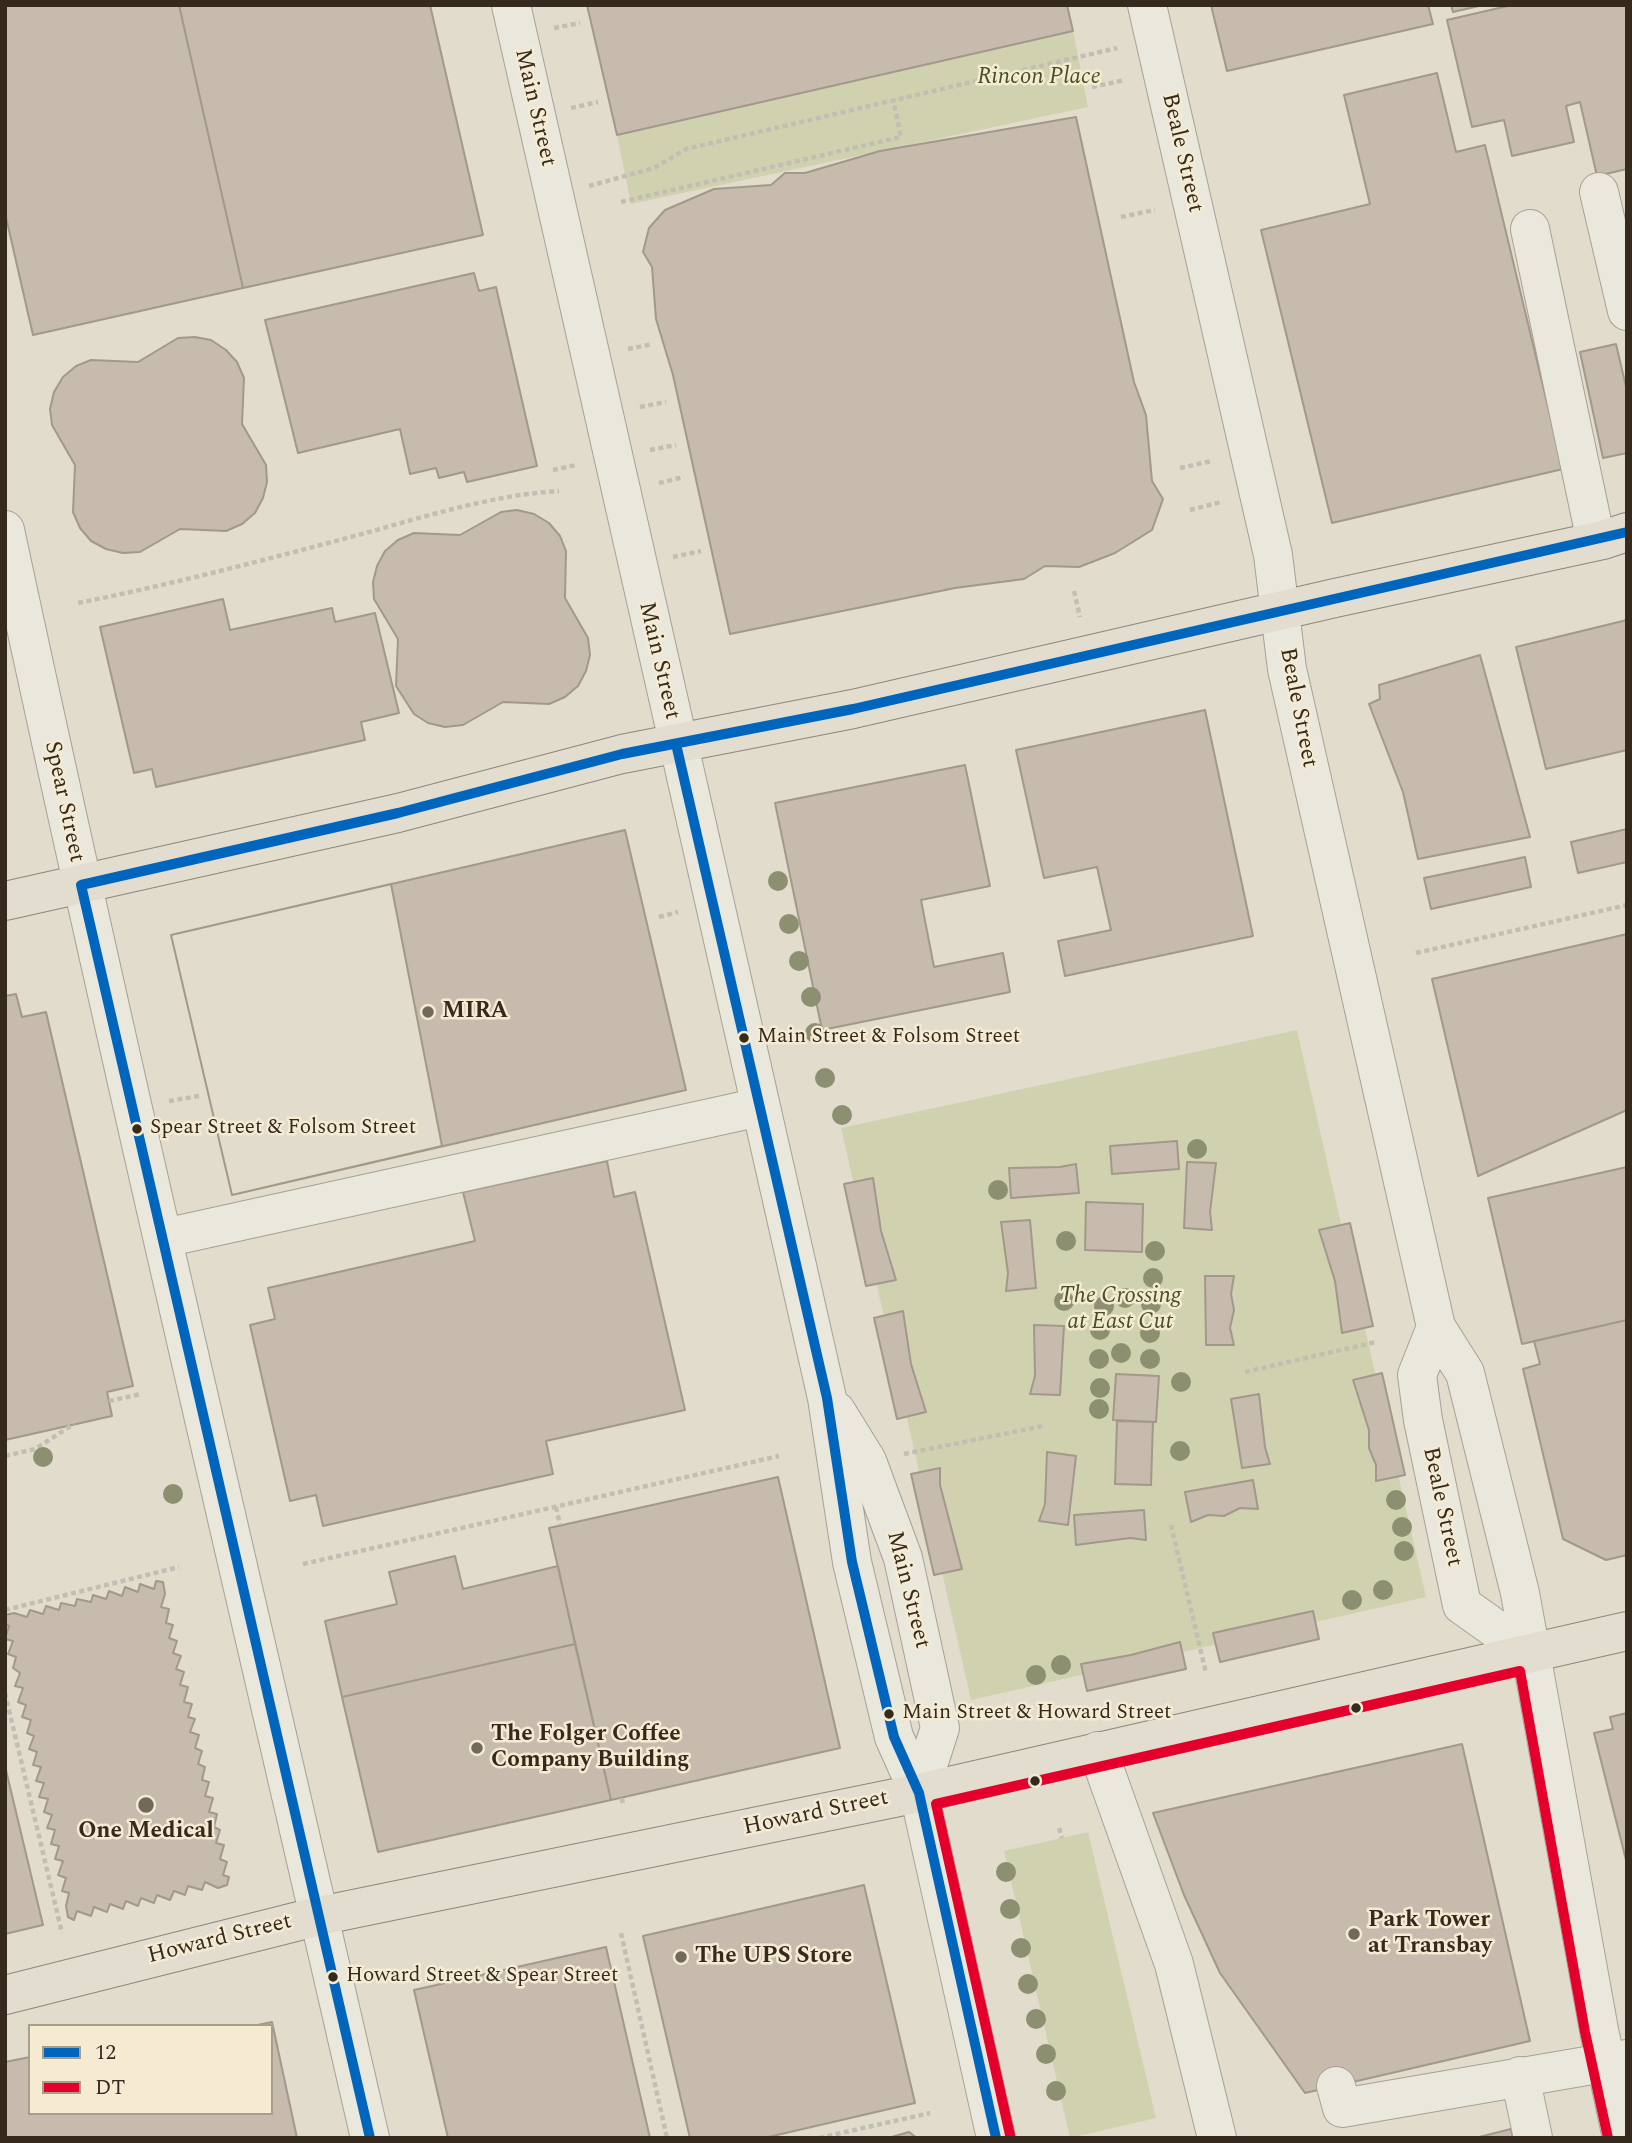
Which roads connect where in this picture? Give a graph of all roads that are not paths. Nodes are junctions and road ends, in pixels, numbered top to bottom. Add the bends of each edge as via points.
1 (511, 5) edge
2 (1147, 5) edge
3 (1599, 192) dead end
4 (1530, 229) dead end
5 (1627, 311) edge
6 (5, 530) edge
7 (1611, 536) edge
8 (1280, 611) junction
9 (676, 744) junction
10 (81, 885) junction
11 (5, 901) edge
12 (760, 1107) junction
13 (164, 1238) junction
14 (1436, 1327) junction
15 (1627, 1632) edge
16 (1531, 1654) junction
17 (1098, 1751) junction
18 (919, 1793) junction
19 (319, 1916) junction
20 (5, 1995) edge
21 (1616, 2060) edge
22 (1520, 2076) junction
23 (1336, 2086) dead end
24 (370, 2138) edge
25 (996, 2138) edge
26 (1217, 2138) edge
27 (1533, 2138) edge
28 (1622, 2138) edge

1 - 9 street, Main Street
2 - 8 street, Beale Street via 1273,555
3 - 5 street
4 - 7 street
6 - 10 street, Spear Street
7 - 8 main road
8 - 9 main road via 853,709
8 - 14 street, Beale Street via 1287,669
9 - 10 main road
9 - 12 street, Main Street
10 - 11 main road
10 - 13 street, Spear Street
12 - 13 street
12 - 18 street, Main Street via 827,1398 852,1562 894,1737
13 - 19 street, Spear Street
14 - 16 street, Beale Street via 1465,1373
14 - 16 street, Beale Street via 1417,1375 1462,1605
15 - 16 main road, Howard Street
16 - 17 main road, Howard Street
16 - 21 street, Beale Street
17 - 18 main road, Howard Street
17 - 26 street via 1174,1964
18 - 19 main road, Howard Street
18 - 25 street, Main Street
19 - 20 main road, Howard Street
19 - 24 street, Spear Street
21 - 22 street
21 - 28 street, Beale Street
22 - 23 street via 1342,2108
22 - 27 street

